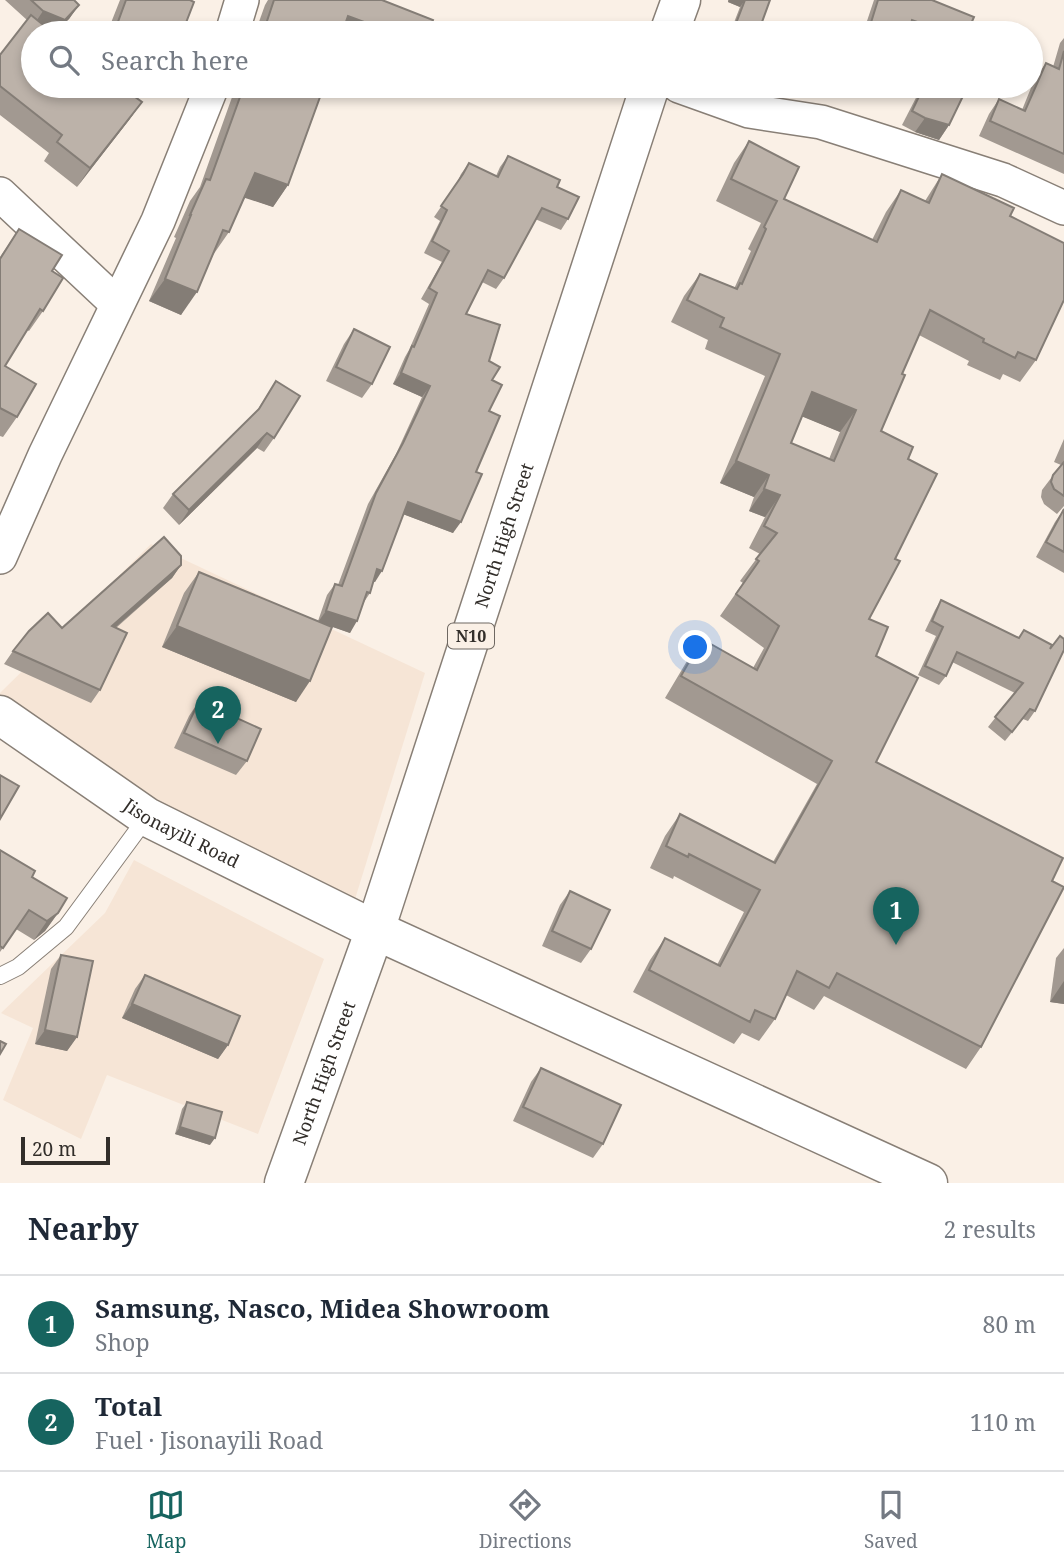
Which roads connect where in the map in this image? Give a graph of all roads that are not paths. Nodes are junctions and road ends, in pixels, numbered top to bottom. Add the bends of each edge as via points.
1 (242, 0) edge
2 (681, 0) edge
3 (236, 21) edge
4 (673, 21) edge
5 (207, 98) edge
6 (646, 98) edge
7 (713, 98) edge
8 (0, 194) edge
9 (1064, 208) edge
10 (117, 304) junction
11 (0, 557) edge
12 (0, 715) edge
13 (147, 817) junction
14 (375, 930) junction
15 (0, 976) edge
16 (284, 1183) edge
17 (928, 1183) edge

1 - 3 street
2 - 4 main road
5 - 10 street via 158,221
6 - 14 main road, North High Street / N10
7 - 9 street via 749,111 821,122 1003,180
8 - 10 street
10 - 11 street
12 - 13 main road, Jisonayili Road
13 - 14 main road, Jisonayili Road
13 - 15 lane via 66,927 18,967
14 - 16 main road, North High Street / N10
14 - 17 main road, Jisonayili Road

